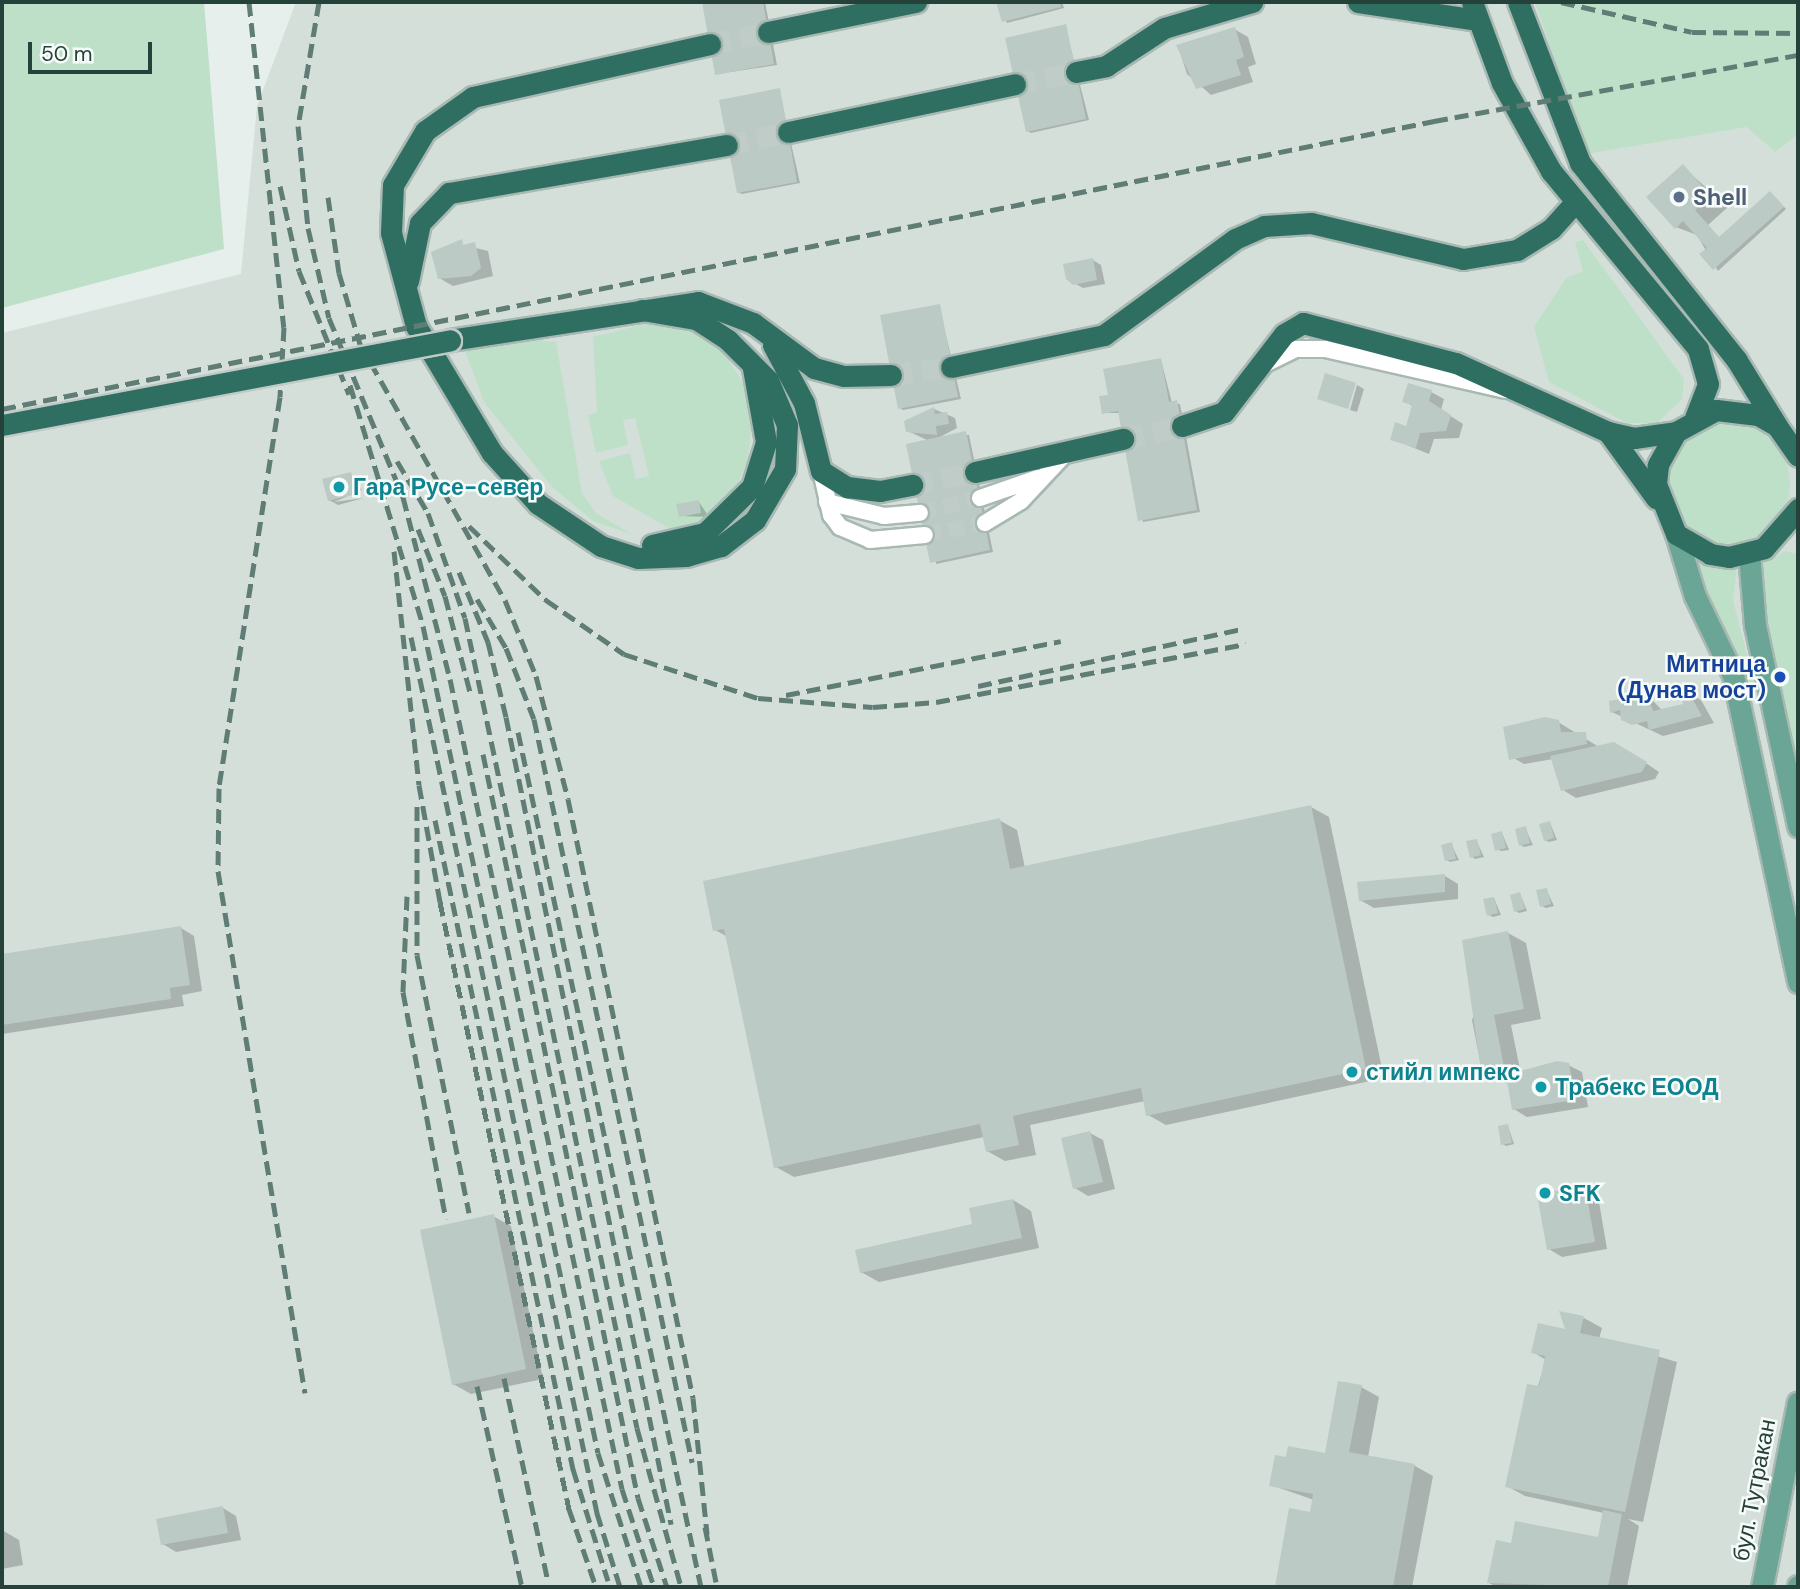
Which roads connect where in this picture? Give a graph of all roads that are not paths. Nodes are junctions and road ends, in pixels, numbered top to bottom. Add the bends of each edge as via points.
1 (916, 2) edge
2 (1252, 2) edge
3 (1358, 2) edge
4 (1518, 2) edge
5 (1475, 11) edge
6 (768, 32) tunnel mouth
7 (710, 44) tunnel mouth
8 (1076, 72) tunnel mouth
9 (1015, 84) tunnel mouth
10 (788, 132) tunnel mouth
11 (727, 145) tunnel mouth
12 (1575, 202) junction
13 (408, 300) junction
14 (642, 310) junction
15 (753, 323) junction
16 (951, 367) tunnel mouth
17 (891, 375) tunnel mouth
18 (1695, 418) junction
19 (2, 425) edge
20 (1182, 426) tunnel mouth
21 (1777, 426) junction
22 (1608, 432) junction
23 (1676, 432) junction
24 (1123, 439) tunnel mouth
25 (1068, 451) junction
26 (1798, 456) edge
27 (821, 471) junction
28 (975, 472) tunnel mouth
29 (1040, 477) junction
30 (912, 485) tunnel mouth
31 (980, 498) tunnel mouth
32 (827, 502) junction
33 (1658, 503) junction
34 (1798, 509) edge
35 (920, 513) tunnel mouth
36 (985, 523) tunnel mouth
37 (1676, 534) junction
38 (925, 535) tunnel mouth
39 (1788, 539) edge
40 (1749, 555) junction
41 (1798, 826) edge
42 (1798, 982) edge
43 (1798, 1402) edge
44 (1762, 1587) edge

1 - 6 highway
2 - 8 highway via 1164,29 1106,66
3 - 5 highway
4 - 21 highway via 1580,163 1736,359
5 - 12 highway via 1528,135
7 - 13 highway via 472,97 425,131 400,168 389,201
9 - 10 highway
11 - 13 highway via 449,193 420,223
12 - 16 highway via 1551,229 1517,250 1464,259 1311,223 1264,226 1235,239 1104,335
12 - 18 highway via 1699,349 1708,384
13 - 14 highway via 471,425 521,488 559,519 642,546 705,533 736,509 752,487 766,442 752,363 696,319
14 - 15 highway via 698,302
14 - 19 highway, bridge via 450,340
15 - 17 highway via 814,368 844,376
15 - 27 highway via 797,383
18 - 21 highway via 1737,410
18 - 23 highway
20 - 22 highway via 1224,412 1291,327 1303,323 1444,359 1521,388
21 - 26 highway
22 - 23 highway via 1634,438
22 - 33 highway
23 - 33 highway via 1658,465
24 - 25 highway
25 - 28 highway
25 - 29 street
27 - 30 highway via 847,487 880,491
27 - 32 street
29 - 31 street
29 - 36 street via 1021,501
32 - 35 street via 884,516
32 - 38 street via 831,516 852,534 893,541
33 - 37 highway
34 - 39 highway
37 - 40 highway via 1710,554
37 - 42 main road via 1695,596 1733,675
39 - 40 highway
40 - 41 main road via 1755,625
43 - 44 main road, бул. Тутракан

